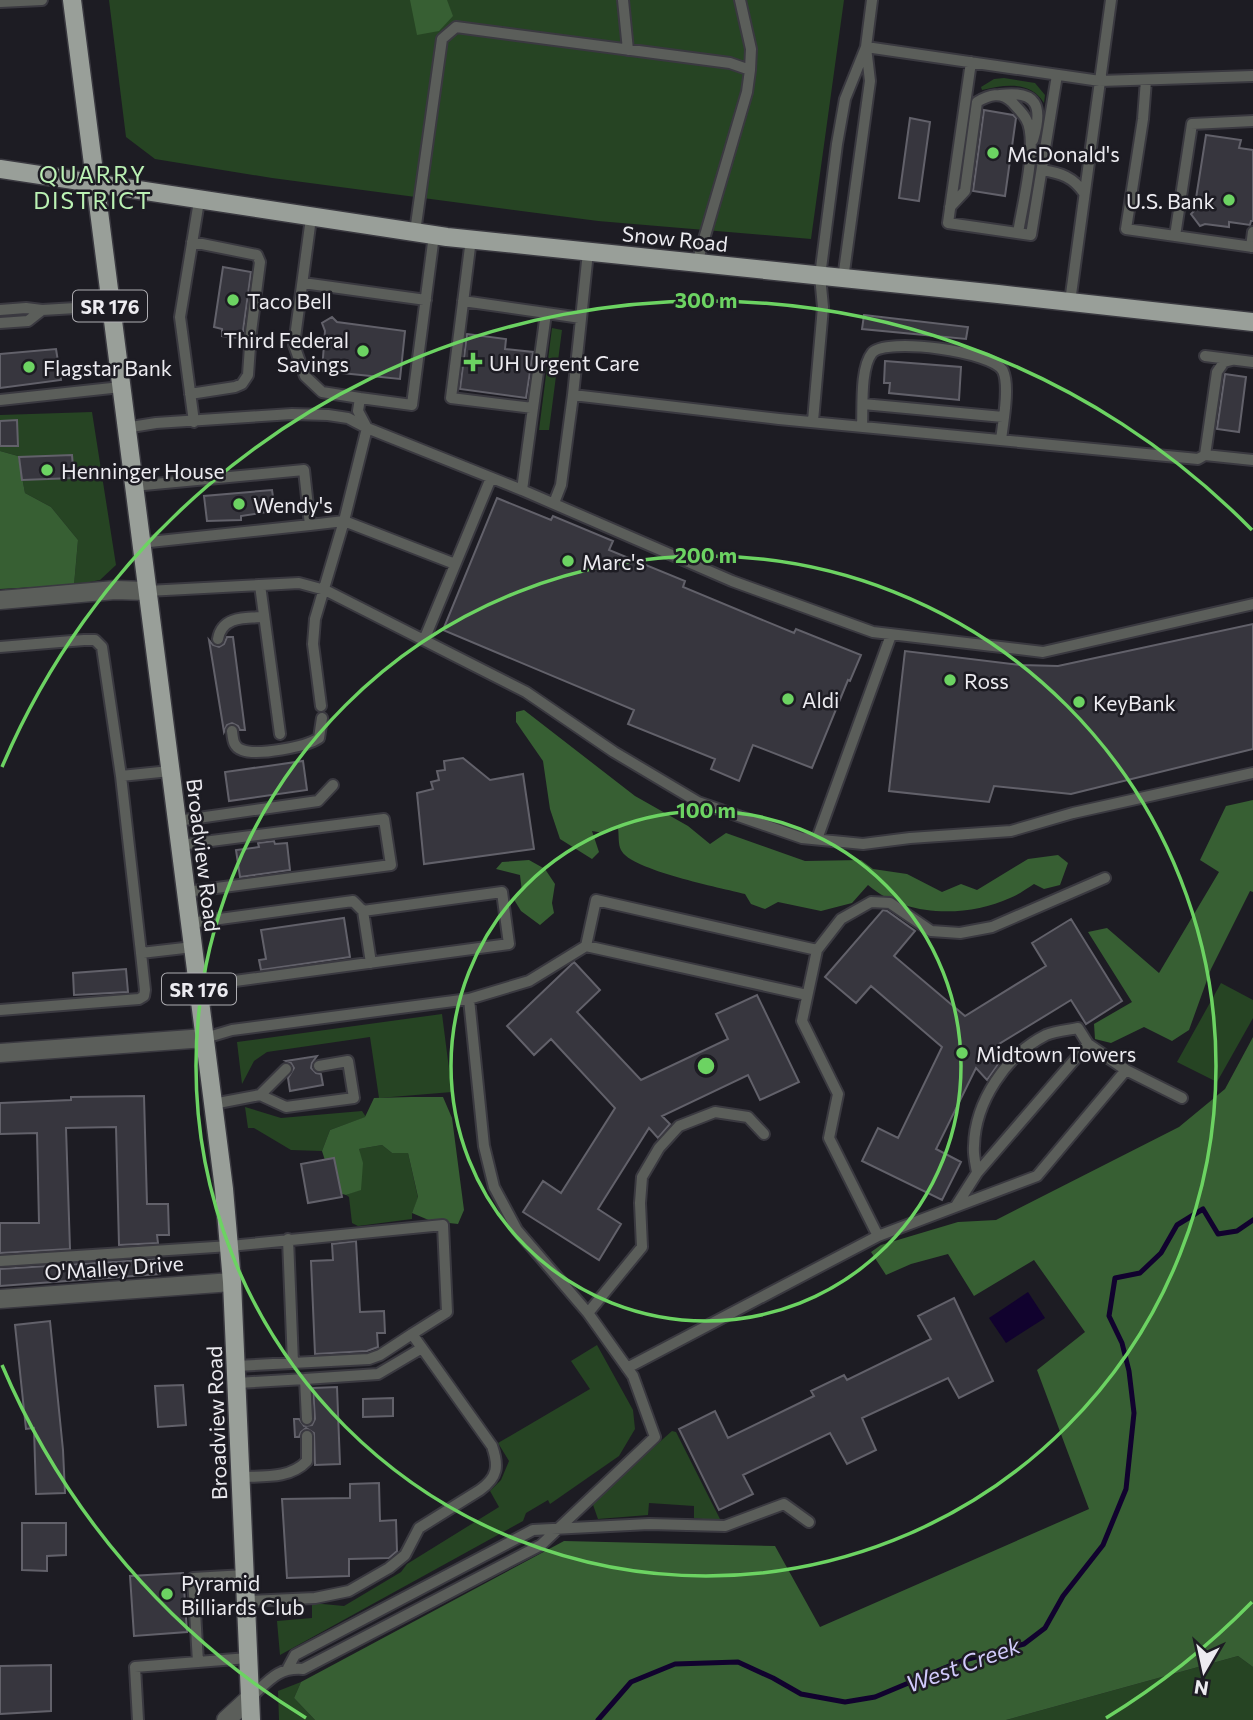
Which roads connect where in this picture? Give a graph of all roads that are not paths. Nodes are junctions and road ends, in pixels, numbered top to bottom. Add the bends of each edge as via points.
1 (42, 0) edge
2 (72, 0) edge
3 (623, 0) edge
4 (740, 0) edge
5 (872, 0) edge
6 (1111, 0) edge
7 (0, 2) edge
8 (866, 47) junction
9 (628, 50) junction
10 (971, 62) junction
11 (750, 70) junction
12 (1057, 75) junction
13 (1253, 76) edge
14 (1146, 80) junction
15 (1100, 81) junction
16 (1000, 95) junction
17 (1253, 121) edge
18 (1033, 141) junction
19 (0, 169) edge
20 (1042, 170) junction
21 (95, 184) junction
22 (1084, 192) junction
23 (199, 201) junction
24 (950, 207) junction
25 (312, 218) junction
26 (415, 232) junction
27 (1253, 232) edge
28 (1018, 233) junction
29 (434, 235) junction
30 (1175, 236) junction
31 (471, 239) junction
32 (192, 242) junction
33 (1252, 247) edge
34 (588, 252) junction
35 (697, 263) junction
36 (820, 276) junction
37 (843, 279) junction
38 (303, 283) junction
39 (426, 300) junction
40 (463, 301) junction
41 (1070, 302) junction
42 (110, 306) junction
43 (0, 310) edge
44 (42, 310) junction
45 (546, 313) junction
46 (581, 318) junction
47 (1253, 322) edge
48 (0, 323) edge
49 (1205, 356) dead end
50 (1232, 360) junction
51 (1253, 362) edge
52 (121, 387) junction
53 (190, 394) junction
54 (573, 395) junction
55 (360, 398) junction
56 (0, 400) edge
57 (863, 404) junction
58 (533, 408) junction
59 (1003, 417) junction
60 (813, 421) junction
61 (194, 422) junction
62 (862, 427) junction
63 (125, 428) junction
64 (367, 428) junction
65 (1001, 440) junction
66 (1205, 455) junction
67 (1253, 460) edge
68 (491, 478) junction
69 (133, 486) junction
70 (522, 489) junction
71 (554, 503) junction
72 (344, 521) junction
73 (310, 525) junction
74 (140, 543) junction
75 (455, 564) junction
76 (260, 585) junction
77 (325, 590) junction
78 (147, 591) junction
79 (0, 600) edge
80 (1253, 604) edge
81 (263, 617) junction
82 (891, 635) junction
83 (218, 639) dead end
84 (424, 640) junction
85 (0, 647) edge
86 (232, 731) dead end
87 (280, 734) dead end
88 (170, 771) junction
89 (1253, 773) edge
90 (121, 776) junction
91 (333, 785) dead end
92 (177, 821) junction
93 (817, 839) junction
94 (180, 845) junction
95 (1105, 878) dead end
96 (186, 892) junction
97 (363, 911) junction
98 (190, 923) junction
99 (586, 946) junction
100 (193, 947) junction
101 (817, 950) junction
102 (141, 953) junction
103 (371, 963) junction
104 (198, 986) junction
105 (807, 995) junction
106 (469, 999) junction
107 (0, 1010) edge
108 (205, 1038) junction
109 (1088, 1044) junction
110 (0, 1052) edge
111 (319, 1066) dead end
112 (286, 1069) dead end
113 (1126, 1070) junction
114 (260, 1095) junction
115 (1182, 1098) dead end
116 (213, 1104) junction
117 (764, 1135) dead end
118 (978, 1173) junction
119 (956, 1206) junction
120 (878, 1236) junction
121 (288, 1239) junction
122 (230, 1246) junction
123 (0, 1261) edge
124 (232, 1282) junction
125 (0, 1299) edge
126 (588, 1313) junction
127 (412, 1334) junction
128 (422, 1348) junction
129 (293, 1363) junction
130 (627, 1367) junction
131 (237, 1374) junction
132 (305, 1379) junction
133 (307, 1419) dead end
134 (307, 1436) dead end
135 (240, 1477) junction
136 (809, 1522) dead end
137 (557, 1528) junction
138 (245, 1575) junction
139 (246, 1601) junction
140 (248, 1658) junction
141 (198, 1662) junction
142 (288, 1668) junction
143 (250, 1698) junction
144 (138, 1720) edge
145 (226, 1720) edge
146 (251, 1720) edge

1 - 7 lane
2 - 21 main road, Broadview Road / SR 176
3 - 9 lane
4 - 11 lane via 751,49
5 - 8 lane
6 - 15 lane
8 - 10 lane
8 - 36 lane via 845,99
8 - 37 lane via 870,80
9 - 11 lane via 730,63
9 - 26 lane via 456,27 442,39
10 - 12 lane
10 - 24 lane
11 - 35 lane
12 - 15 lane
12 - 20 lane
13 - 14 lane
14 - 15 lane
14 - 30 lane via 1126,229
15 - 22 lane
16 - 18 lane via 1027,119
16 - 18 lane via 1019,92 1030,97 1038,122
16 - 24 lane via 977,102 965,191
17 - 30 lane via 1192,124
18 - 28 lane
19 - 21 main road, Snow Road
20 - 22 lane via 1059,172 1076,181
20 - 28 lane via 1031,235
21 - 23 main road, Snow Road
21 - 42 main road, Broadview Road / SR 176
22 - 41 lane
23 - 25 main road, Snow Road
23 - 32 lane
24 - 28 lane via 948,223
25 - 26 main road, Snow Road
25 - 38 lane
26 - 29 main road, Snow Road
27 - 33 lane
29 - 31 main road, Snow Road
29 - 39 lane
30 - 33 lane
31 - 34 main road, Snow Road
31 - 40 lane
32 - 53 lane via 180,317
32 - 53 lane via 245,251 257,255 260,262 248,375 235,387
34 - 35 main road, Snow Road
34 - 46 lane
35 - 36 main road, Snow Road
36 - 37 main road, Snow Road
36 - 60 lane via 823,307
37 - 41 main road, Snow Road
38 - 39 lane
38 - 55 lane via 294,345 305,376 322,393
39 - 55 lane via 412,405
40 - 45 lane
40 - 58 lane via 451,398
41 - 47 main road, Snow Road
42 - 44 lane
42 - 52 main road, Broadview Road / SR 176
43 - 44 lane
44 - 48 lane via 28,321
45 - 46 lane
45 - 58 lane
46 - 54 lane
49 - 50 lane
50 - 51 lane
50 - 66 lane via 1217,372
52 - 56 lane
52 - 63 main road, Broadview Road / SR 176
53 - 61 lane
54 - 60 lane
54 - 71 lane via 561,485
55 - 64 lane via 358,411
57 - 59 lane
57 - 59 lane via 866,366 878,348 952,351 1002,368 1006,379
57 - 62 lane
58 - 70 lane
59 - 65 lane
60 - 62 lane
61 - 63 lane
61 - 64 lane via 328,415
62 - 65 lane
63 - 69 main road, Broadview Road / SR 176
64 - 68 lane
64 - 72 lane
65 - 66 lane via 1198,458
66 - 67 lane
68 - 70 lane
68 - 75 lane
69 - 73 lane via 304,470
69 - 74 main road, Broadview Road / SR 176
70 - 71 lane
71 - 82 lane via 732,581
72 - 73 lane
72 - 75 lane
72 - 77 lane
73 - 74 lane
74 - 78 main road, Broadview Road / SR 176
75 - 84 lane
76 - 77 lane via 299,583
76 - 78 lane
76 - 81 lane
77 - 84 lane
77 - 86 lane via 313,644 321,712 319,738 310,744 252,751 240,750
78 - 79 street
78 - 88 main road, Broadview Road / SR 176
80 - 82 lane via 1043,652
81 - 83 lane via 230,621 219,630
81 - 87 lane
82 - 93 lane
84 - 93 lane via 526,692 698,802
85 - 90 lane via 94,640 102,647
88 - 90 lane
88 - 92 main road, Broadview Road / SR 176
89 - 93 lane via 1012,831 863,844
90 - 102 lane
91 - 92 lane via 318,801
92 - 94 main road, Broadview Road / SR 176
94 - 96 main road, Broadview Road / SR 176
94 - 96 lane via 384,819 391,864
95 - 101 lane via 992,927 960,933 931,931 890,903 871,902 841,919
96 - 98 main road, Broadview Road / SR 176
97 - 98 lane via 352,901
97 - 103 lane
97 - 103 lane via 502,892 509,944
98 - 100 main road, Broadview Road / SR 176
99 - 101 lane via 596,900
99 - 105 lane
99 - 106 lane via 529,981
100 - 102 lane
100 - 104 main road, Broadview Road / SR 176
101 - 105 lane
102 - 107 lane via 145,990 138,999
103 - 104 lane
104 - 108 main road, Broadview Road / SR 176
105 - 120 lane via 802,1021 838,1094 829,1138
106 - 108 lane via 232,1030
106 - 126 lane via 484,1146 494,1187 517,1230
108 - 110 street
108 - 116 main road, Broadview Road / SR 176
109 - 113 lane
109 - 118 lane
109 - 118 lane via 1078,1028 1047,1034 1013,1059 990,1091 977,1120 974,1148
111 - 114 lane via 348,1061 354,1098 286,1107
112 - 114 lane
113 - 115 lane
113 - 119 lane via 1037,1176
114 - 116 lane
116 - 122 main road, Broadview Road / SR 176
117 - 126 lane via 748,1117 715,1112 678,1126 642,1177 642,1247
118 - 119 lane
119 - 120 lane
120 - 130 lane
121 - 122 lane
121 - 127 lane via 443,1225 447,1312
121 - 129 lane
122 - 123 lane
122 - 124 main road, Broadview Road / SR 176
124 - 125 street, O'Malley Drive
124 - 131 main road, Broadview Road / SR 176
126 - 130 lane
127 - 128 lane
127 - 129 lane via 369,1359
128 - 132 lane via 378,1374
128 - 139 lane via 492,1446 496,1473 480,1490 419,1528 405,1555 389,1568 349,1591 315,1598
129 - 131 lane
130 - 137 lane via 655,1437
131 - 132 lane
131 - 135 main road, Broadview Road / SR 176
132 - 133 lane
134 - 135 lane via 307,1461 299,1469 277,1476
135 - 138 main road, Broadview Road / SR 176
136 - 137 lane via 784,1504 725,1526
137 - 142 lane via 541,1545 303,1669
137 - 142 lane via 521,1536 295,1655
138 - 139 main road, Broadview Road / SR 176
138 - 141 lane via 193,1578
139 - 140 main road, Broadview Road / SR 176
140 - 141 lane
140 - 143 main road, Broadview Road / SR 176
141 - 144 lane via 135,1667
142 - 143 lane
143 - 145 street
143 - 146 main road, Broadview Road / SR 176

